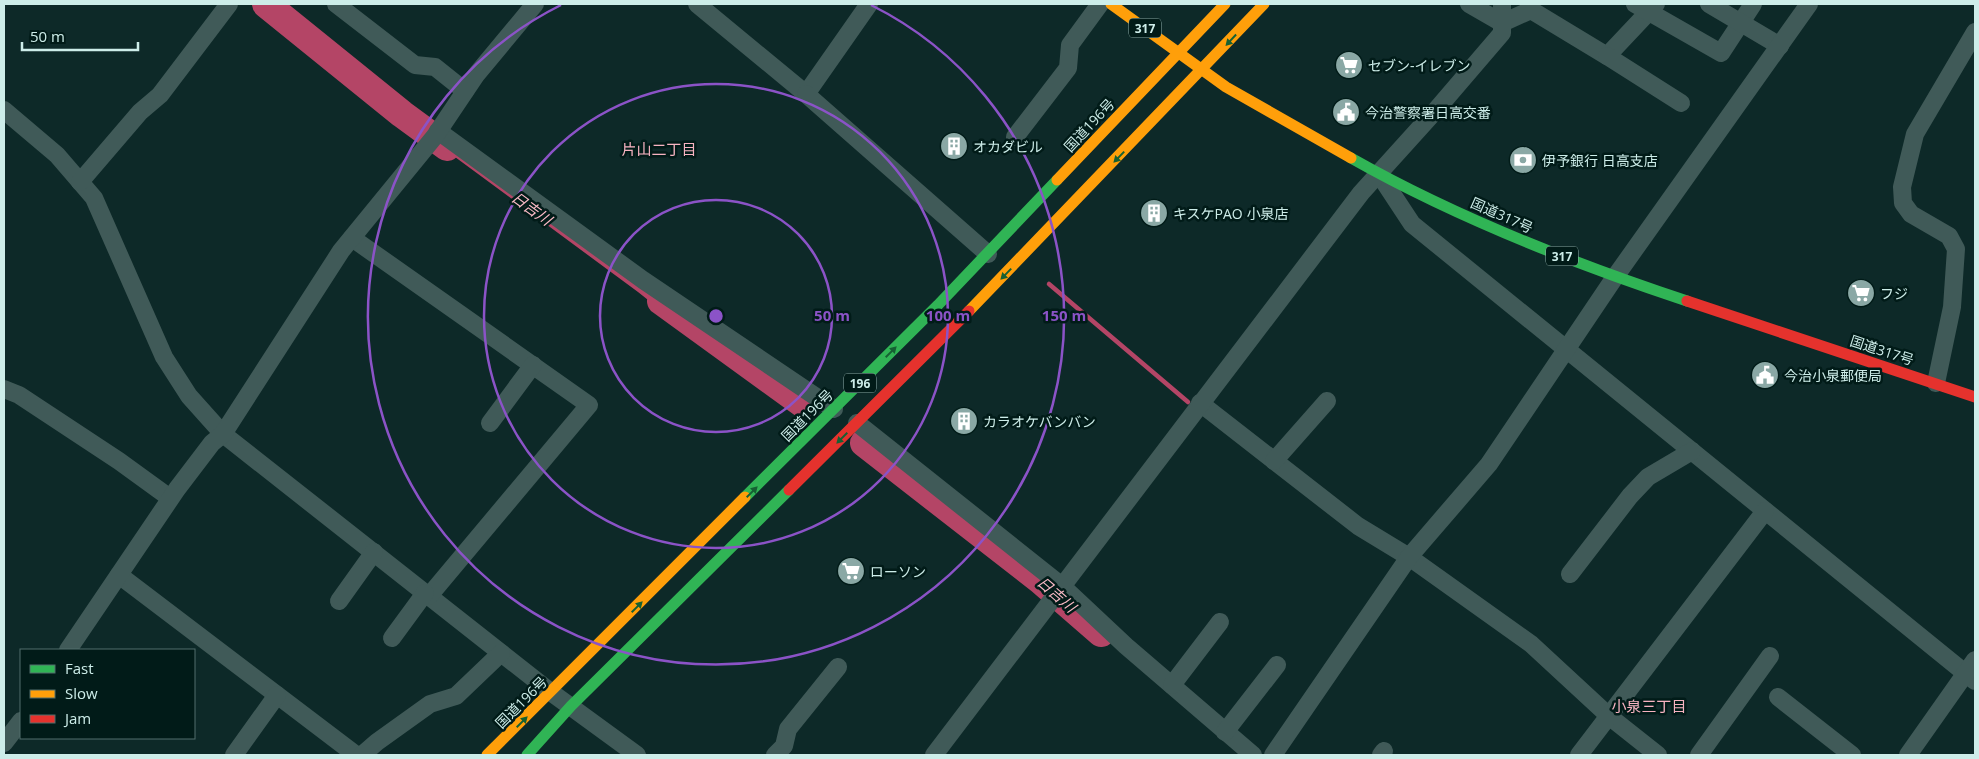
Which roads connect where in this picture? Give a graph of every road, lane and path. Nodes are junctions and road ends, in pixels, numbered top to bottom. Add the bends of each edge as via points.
1 (229, 4) edge
2 (336, 4) edge
3 (697, 4) edge
4 (869, 4) edge
5 (1100, 4) edge
6 (1111, 4) edge
7 (1225, 4) edge
8 (1264, 4) edge
9 (1469, 4) edge
10 (1502, 4) edge
11 (1709, 4) edge
12 (1753, 4) edge
13 (1809, 4) edge
14 (527, 6) edge
15 (1647, 6) edge
16 (1740, 22) junction
17 (1502, 23) junction
18 (1975, 32) edge
19 (1780, 46) junction
20 (1179, 52) junction
21 (1607, 56) junction
22 (1202, 71) junction
23 (465, 91) junction
24 (806, 94) junction
25 (1681, 103) dead end
26 (4, 110) edge
27 (434, 137) junction
28 (1015, 137) dead end
29 (1379, 174) junction
30 (80, 182) junction
31 (352, 238) junction
32 (988, 254) junction
33 (1615, 277) junction
34 (1566, 349) junction
35 (533, 365) junction
36 (1936, 383) junction
37 (4, 388) edge
38 (1975, 397) edge
39 (1327, 401) dead end
40 (1200, 403) junction
41 (834, 409) junction
42 (490, 422) dead end
43 (857, 423) junction
44 (223, 434) junction
45 (1692, 452) junction
46 (1274, 460) junction
47 (170, 498) junction
48 (1765, 511) junction
49 (374, 552) junction
50 (1408, 557) junction
51 (1570, 574) dead end
52 (119, 575) junction
53 (1062, 586) junction
54 (427, 594) junction
55 (339, 601) dead end
56 (1220, 622) dead end
57 (392, 638) dead end
58 (69, 649) edge
59 (501, 653) junction
60 (1770, 656) dead end
61 (1277, 665) dead end
62 (838, 667) dead end
63 (1972, 672) edge
64 (1172, 685) junction
65 (552, 692) junction
66 (277, 695) junction
67 (1778, 697) dead end
68 (571, 706) junction
69 (1608, 715) junction
70 (20, 722) edge
71 (1225, 732) junction
72 (4, 743) edge
73 (234, 755) edge
74 (356, 755) edge
75 (362, 755) edge
76 (487, 755) edge
77 (527, 755) edge
78 (637, 755) edge
79 (776, 755) edge
80 (934, 755) edge
81 (1253, 755) edge
82 (1273, 755) edge
83 (1580, 755) edge
84 (1658, 755) edge
85 (1699, 755) edge
86 (1852, 755) edge
87 (1908, 755) edge

1 - 30 street via 160,95 140,112
2 - 23 street via 415,65 435,67
3 - 24 street
4 - 24 street
5 - 28 street via 1070,45 1068,68
6 - 20 highway, 国道317号 / 317
7 - 20 highway, 国道196号 / 196
8 -> 22 highway, 196
9 - 17 street
10 - 17 street
11 - 16 street
12 - 16 street
13 - 19 street
14 - 23 street
15 - 16 street via 1721,54
15 - 21 street
16 - 19 street
17 - 21 street via 1531,10
17 - 29 street via 1502,33
18 - 36 street via 1916,134 1902,187 1903,203 1910,214 1949,236 1956,249 1952,307
19 - 33 street
20 - 22 highway, 国道317号 / 317
20 - 32 highway, 国道196号 / 196
21 - 25 street
22 - 29 highway, 国道317号 / 317
22 -> 43 highway, 196
23 - 27 street
24 - 32 street
26 - 30 street via 57,155
27 - 31 street
27 - 41 street
29 - 33 highway, 国道317号 / 317 via 1502,232
29 - 34 street via 1412,224
29 - 40 street
30 - 44 street via 94,198 164,357 189,396
31 - 35 street
31 - 44 street
41 -> 32 highway, 国道196号 / 196
33 - 34 street
33 - 36 highway, 国道317号 / 317
34 - 45 street
34 - 50 street via 1489,464
35 - 42 street
35 - 54 street via 589,405
36 - 38 highway, 国道317号 / 317
37 - 47 street via 119,461
39 - 46 street
40 - 46 street
40 - 53 street
65 -> 41 highway, 国道196号 / 196
43 - 53 street
43 -> 68 highway, 196
44 - 47 street via 212,443
44 - 49 street
45 - 48 street
45 - 51 street via 1648,477
46 - 50 street via 1358,526
47 - 52 street
48 - 63 street
48 - 69 street
49 - 54 street
49 - 55 street
50 - 69 street via 1531,644
50 - 82 street
52 - 58 street
52 - 66 street
53 - 64 street
53 - 80 street
54 - 57 street
54 - 59 street
56 - 64 street
59 - 65 street
59 - 75 street via 456,696 430,704
60 - 85 street
61 - 71 street
62 - 79 street via 788,729 784,746
63 - 87 street
64 - 71 street
65 - 68 street
76 -> 65 highway, 国道196号 / 196
66 - 73 street
66 - 74 street
67 - 86 street
68 - 77 highway, 196
68 - 78 street
69 - 83 street
69 - 84 street
70 - 72 street
71 - 81 street

